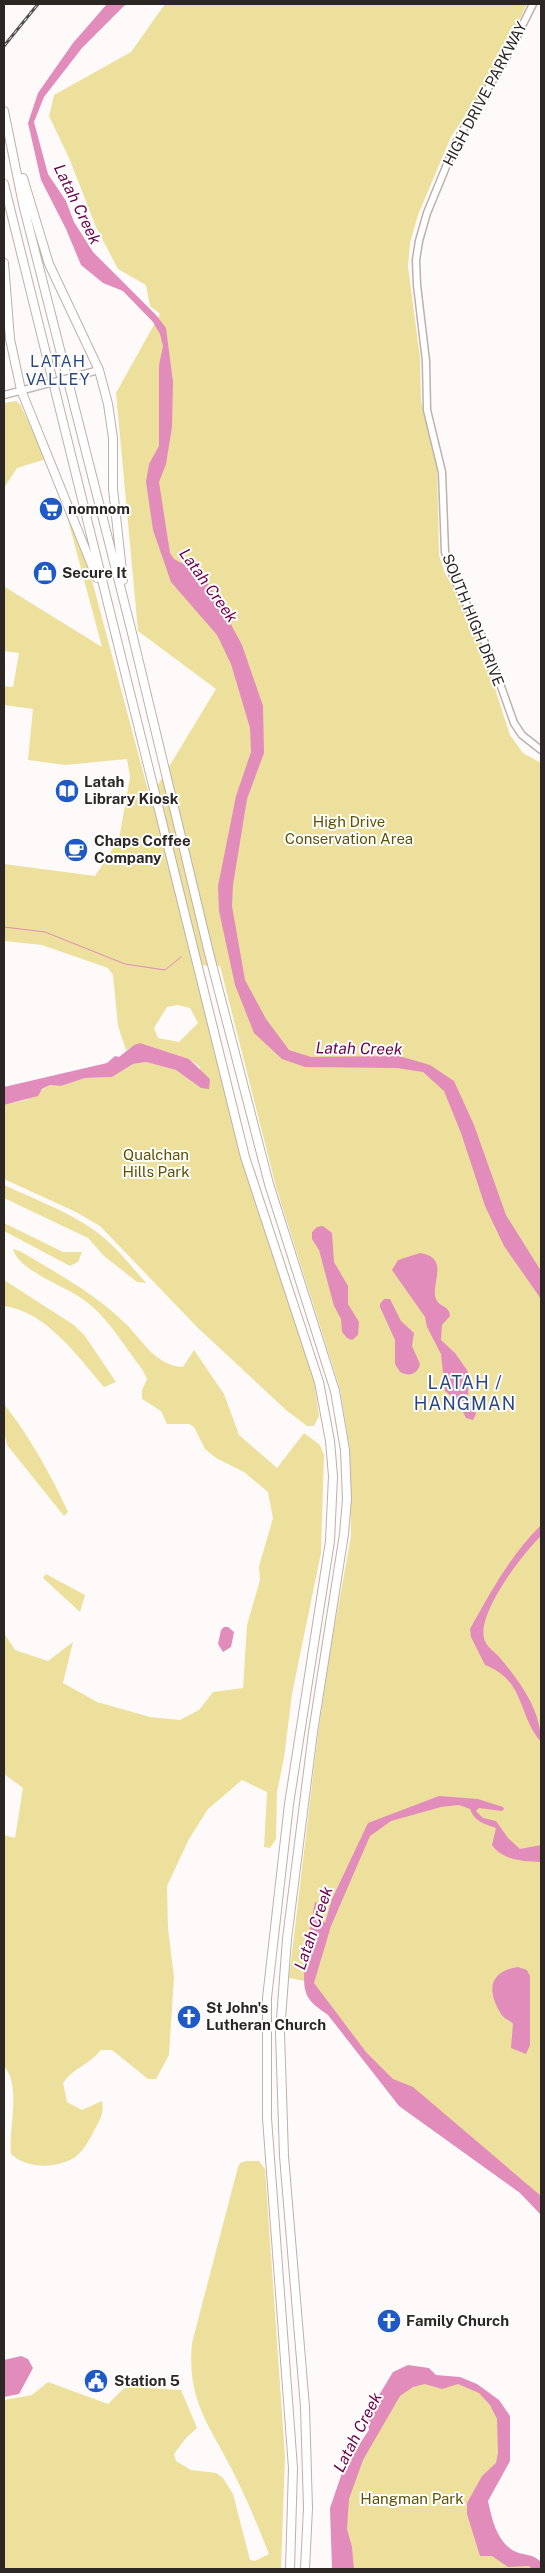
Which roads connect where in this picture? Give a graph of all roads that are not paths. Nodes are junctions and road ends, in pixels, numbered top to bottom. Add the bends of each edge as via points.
1 (533, 4) edge
2 (4, 112) edge
3 (4, 184) edge
4 (4, 254) edge
5 (4, 263) edge
6 (4, 277) edge
7 (426, 361) joint
8 (99, 370) junction
9 (21, 390) junction
10 (6, 393) edge
11 (126, 609) junction
12 (109, 610) junction
13 (540, 750) edge
14 (290, 2569) edge
15 (305, 2569) edge

1 - 7 main road, HIGH DRIVE PARKWAY via 505,60 456,140 422,227 416,260
2 - 8 highway via 44,247 60,290
2 - 11 highway via 23,204
3 - 12 highway
4 - 5 highway
5 - 6 highway
5 - 9 highway via 10,339
7 - 13 main road, SOUTH HIGH DRIVE via 427,410 442,472 445,552 487,647 512,718 522,735
8 - 9 main road, bridge
8 - 11 highway via 113,438 113,488
9 - 10 main road
9 - 12 highway
11 - 15 highway via 269,1184 325,1355 345,1450 347,1499 344,1534 309,1762 287,1939 280,2032 284,2156 305,2407 308,2508
12 - 14 highway via 246,1157 319,1382 330,1441 333,1504 330,1541 290,1795 267,1998 266,2118 292,2468

